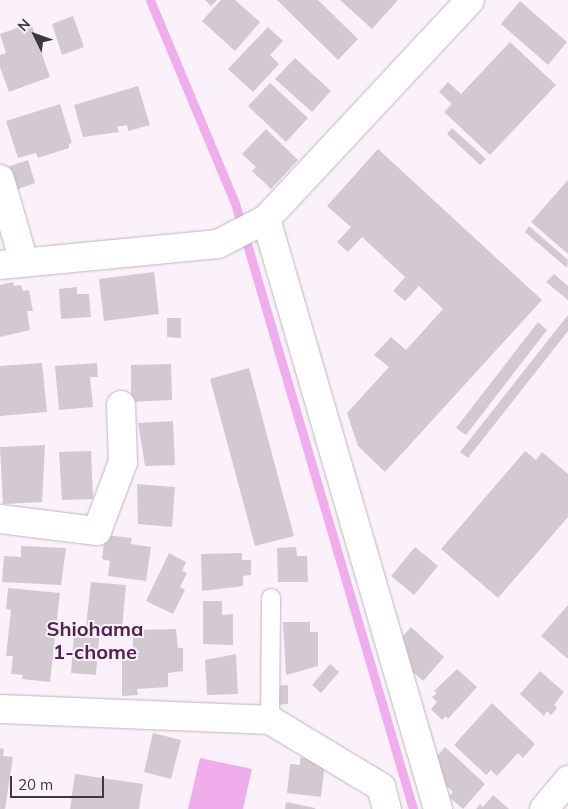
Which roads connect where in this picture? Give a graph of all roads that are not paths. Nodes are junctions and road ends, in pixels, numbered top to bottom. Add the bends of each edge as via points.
1 (470, 0) edge
2 (0, 179) edge
3 (266, 219) junction
4 (12, 264) edge
5 (121, 405) dead end
6 (0, 519) edge
7 (271, 598) dead end
8 (0, 709) edge
9 (270, 720) junction
10 (568, 780) edge
11 (387, 809) edge
12 (438, 809) edge
13 (544, 809) edge

1 - 3 street
2 - 4 street
3 - 4 street via 218,244
3 - 12 street
5 - 6 street via 123,462 97,531
7 - 9 lane
8 - 9 street
9 - 11 street via 381,787
10 - 13 street

